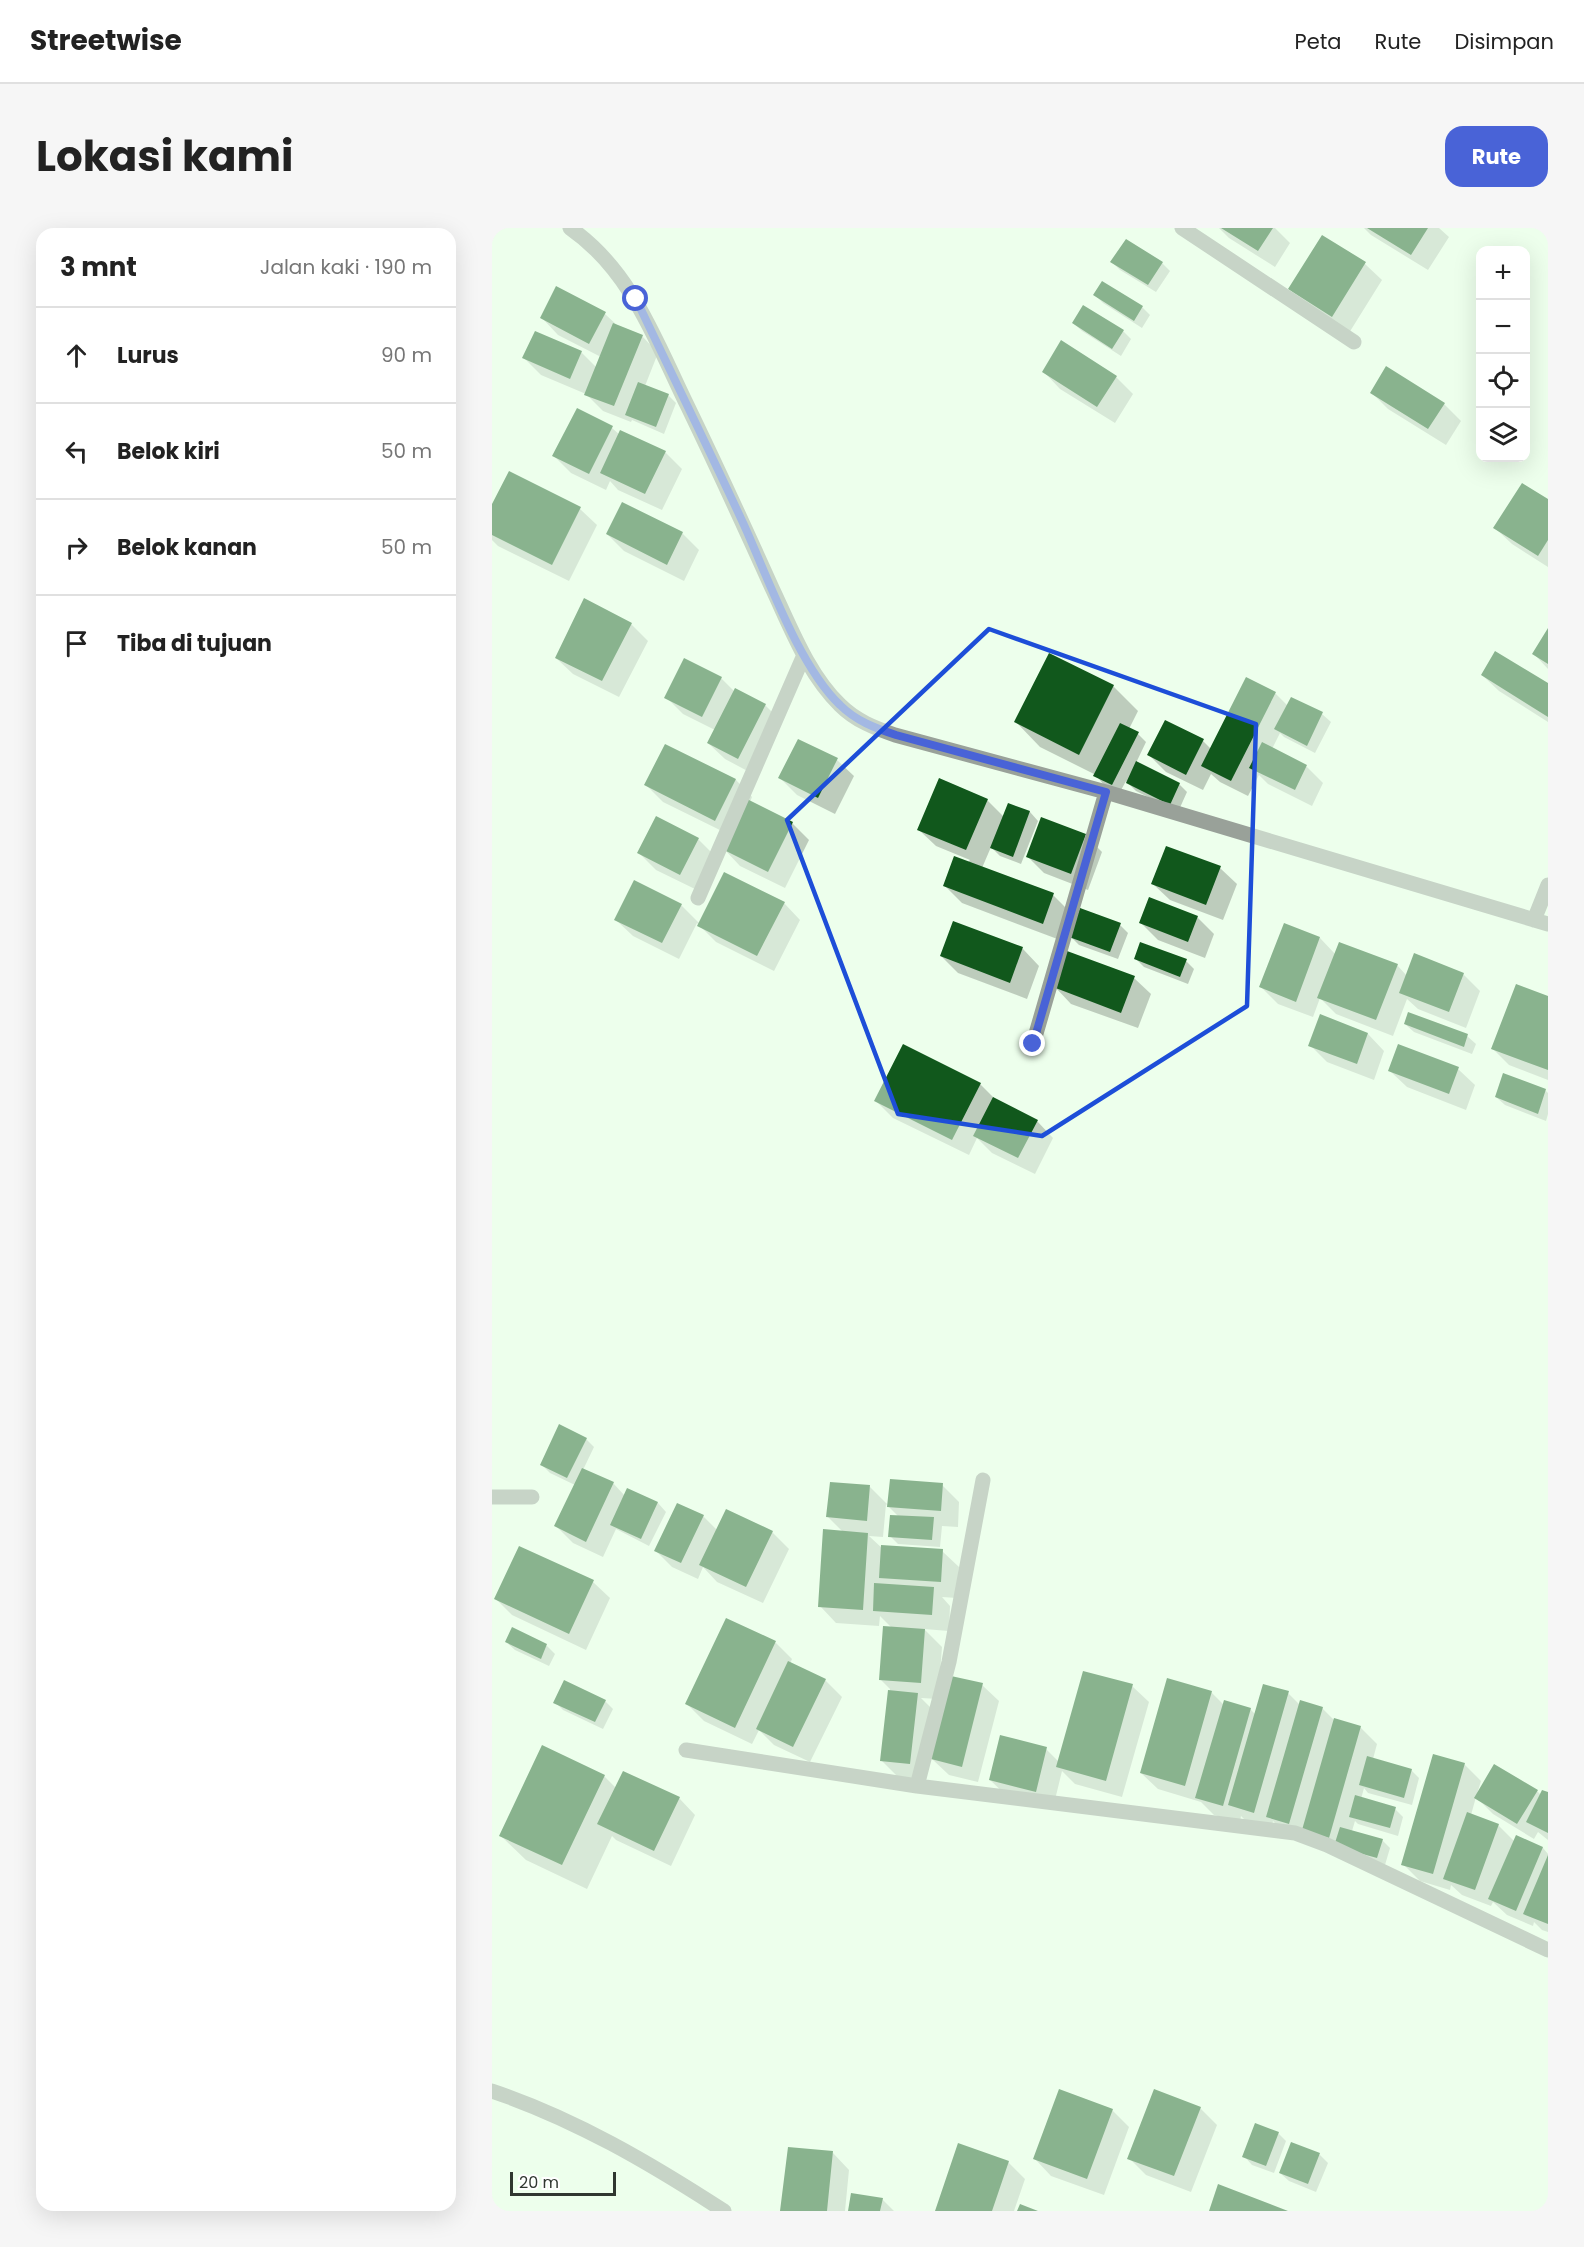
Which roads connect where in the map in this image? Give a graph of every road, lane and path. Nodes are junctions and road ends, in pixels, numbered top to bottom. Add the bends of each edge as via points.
1 (570, 228) edge
2 (1182, 228) edge
3 (1354, 342) dead end
4 (804, 655) junction
5 (1106, 792) junction
6 (1548, 885) edge
7 (698, 898) dead end
8 (1541, 922) edge
9 (1033, 1044) dead end
10 (983, 1480) dead end
11 (492, 1497) edge
12 (532, 1497) dead end
13 (686, 1750) dead end
14 (917, 1786) junction
15 (1548, 1950) edge
16 (492, 2091) edge
17 (724, 2211) edge

1 - 4 street via 611,264 636,299
2 - 3 street
4 - 5 street via 839,705 862,722 936,747
4 - 7 street
5 - 8 street
5 - 9 street
6 - 8 street
10 - 14 street via 950,1662
11 - 12 street
13 - 14 street
14 - 15 street via 1294,1833
16 - 17 street via 580,2126

